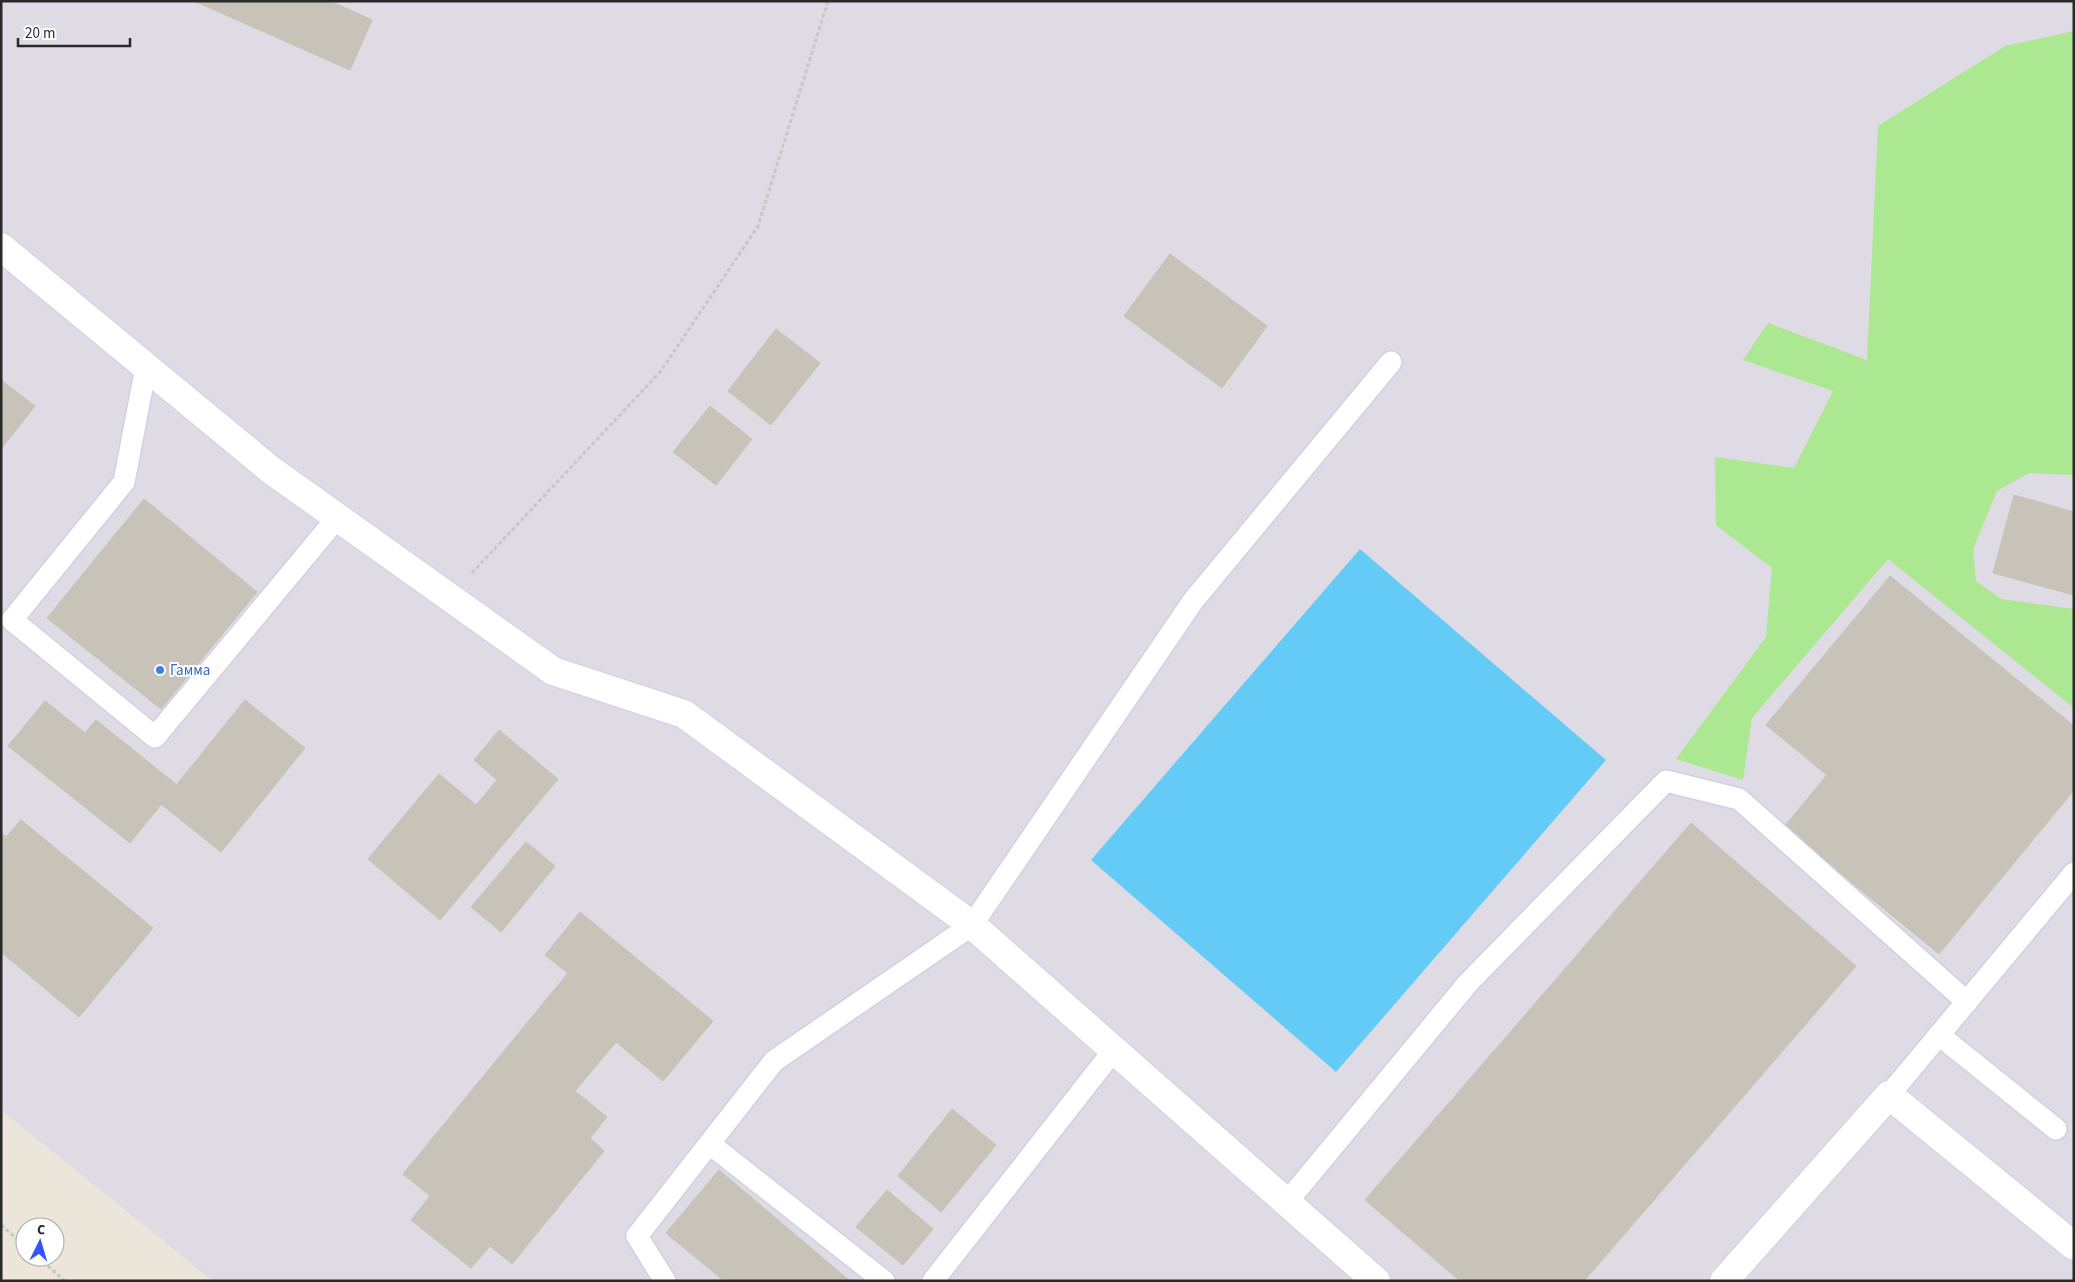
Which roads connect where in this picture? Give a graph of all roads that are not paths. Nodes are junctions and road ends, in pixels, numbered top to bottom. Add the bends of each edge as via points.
1 (1, 248) edge
2 (1391, 362) dead end
3 (146, 367) junction
4 (338, 518) junction
5 (2074, 873) edge
6 (972, 925) junction
7 (1966, 1002) junction
8 (1939, 1034) junction
9 (1114, 1050) junction
10 (1889, 1095) junction
11 (2056, 1129) dead end
12 (710, 1144) junction
13 (1287, 1202) junction
14 (2074, 1246) edge
15 (664, 1281) edge
16 (884, 1281) edge
17 (933, 1281) edge
18 (1376, 1281) edge
19 (1724, 1281) edge

1 - 3 street
2 - 6 lane via 1193,601
3 - 4 street via 272,470
3 - 4 lane via 124,482 12,620 155,736
4 - 6 street via 553,671 684,714
5 - 7 lane
6 - 9 street
6 - 12 lane via 774,1061
7 - 8 lane
7 - 13 lane via 1739,799 1666,781 1468,983
8 - 10 lane
8 - 11 lane
9 - 13 street
9 - 17 lane
10 - 14 street
10 - 19 street
12 - 15 lane via 637,1236
12 - 16 lane
13 - 18 street

